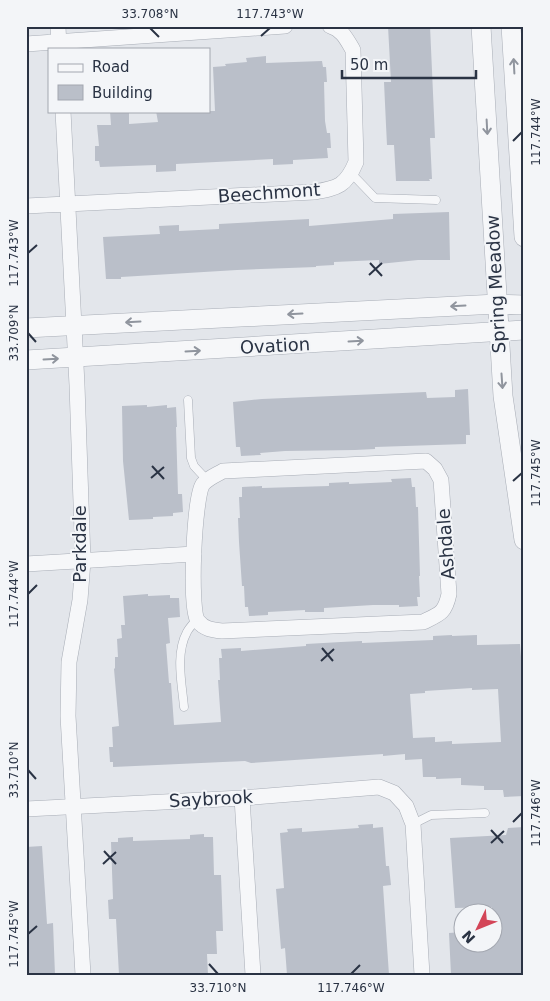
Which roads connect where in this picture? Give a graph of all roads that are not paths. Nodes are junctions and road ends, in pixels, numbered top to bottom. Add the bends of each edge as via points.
1 (58, 26) edge
2 (285, 26) edge
3 (481, 26) edge
4 (511, 26) edge
5 (339, 30) edge
6 (26, 44) edge
7 (59, 45) edge
8 (63, 112) edge
9 (351, 172) junction
10 (436, 200) dead end
11 (68, 204) junction
12 (26, 206) edge
13 (524, 237) edge
14 (497, 304) junction
15 (524, 305) edge
16 (74, 325) junction
17 (26, 328) edge
18 (524, 330) edge
19 (499, 332) junction
20 (75, 358) junction
21 (26, 360) edge
22 (188, 400) dead end
23 (207, 480) junction
24 (524, 540) edge
25 (194, 554) junction
26 (82, 561) junction
27 (26, 564) edge
28 (196, 620) junction
29 (184, 707) dead end
30 (242, 798) junction
31 (73, 806) junction
32 (26, 809) edge
33 (484, 812) dead end
34 (413, 824) junction
35 (83, 975) edge
36 (253, 975) edge
37 (422, 975) edge

1 - 7 street
2 - 7 street
3 -> 14 street, Spring Meadow
13 -> 4 street, Spring Meadow
5 - 9 street via 353,50 356,162
6 - 7 street
8 - 11 street, Parkdale
9 - 10 lane via 376,198
9 - 11 street, Beechmont via 335,188 314,192
11 - 12 street, Beechmont
11 - 16 street, Parkdale
14 - 15 street, Ovation
14 -> 16 street, Ovation
14 - 19 street, Spring Meadow
16 - 17 street, Ovation
16 - 20 street, Parkdale
18 - 19 street, Ovation
20 -> 19 street, Ovation
19 -> 24 street, Spring Meadow via 503,396
21 -> 20 street, Ovation
20 - 26 street, Parkdale
22 - 23 lane via 191,458
23 - 25 street via 198,501
23 - 28 street, Ashdale via 223,472 426,461 441,480 449,594 446,607 423,622 222,631 207,629
25 - 26 street
25 - 28 street via 193,604
26 - 27 street
26 - 31 street, Parkdale via 68,688
28 - 29 lane via 186,633 182,646
30 - 31 street, Saybrook
30 - 34 street, Saybrook via 379,788 394,793 406,806
30 - 36 street
31 - 32 street, Saybrook
31 - 35 street, Parkdale
33 - 34 lane via 431,815
34 - 37 street

